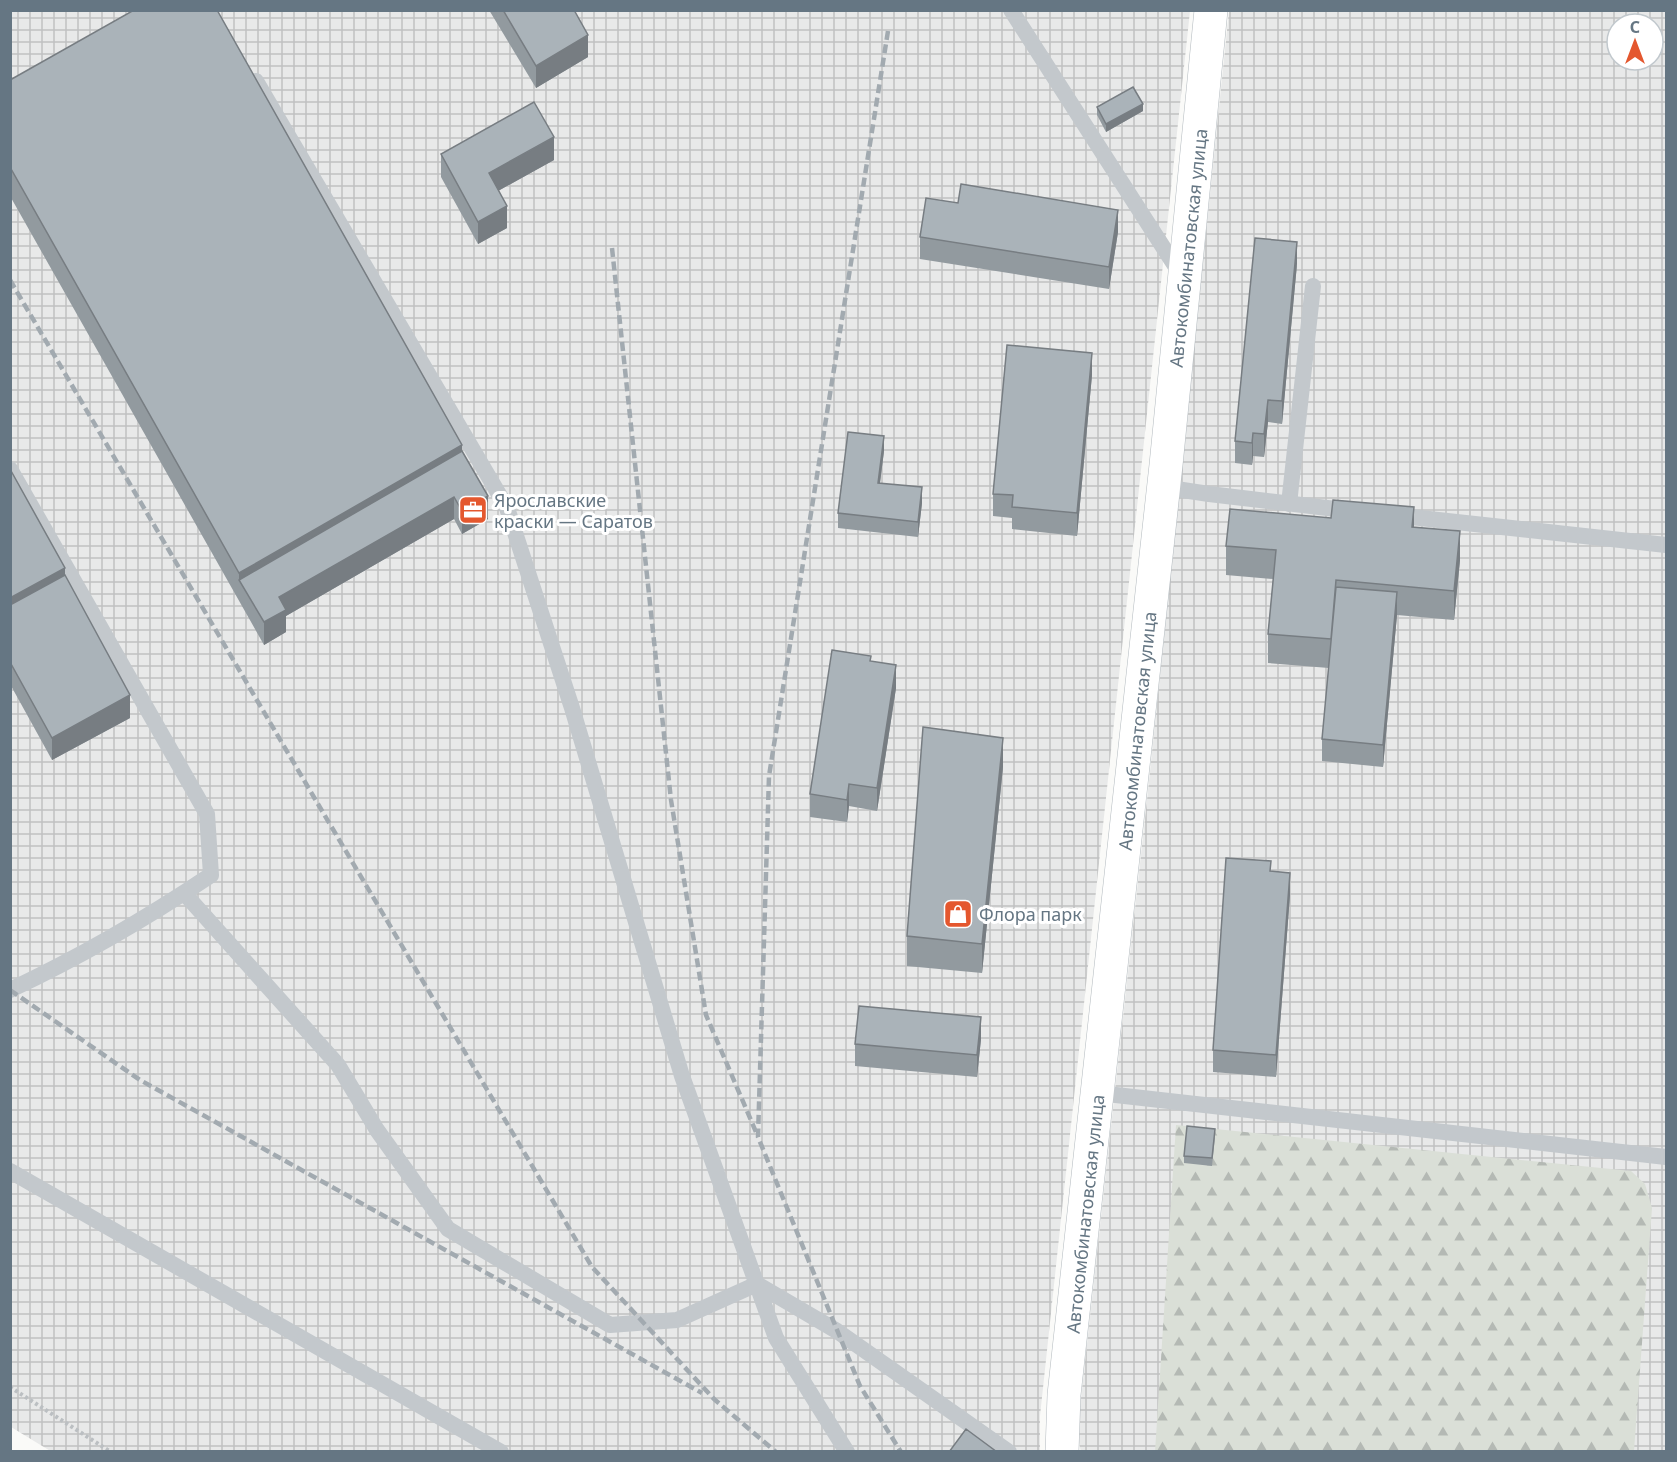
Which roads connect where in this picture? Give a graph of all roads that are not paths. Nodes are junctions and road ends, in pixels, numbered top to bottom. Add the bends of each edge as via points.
1 (1011, 10) edge
2 (1211, 10) edge
3 (250, 71) edge
4 (1185, 280) junction
5 (1313, 286) dead end
6 (10, 469) edge
7 (1163, 487) junction
8 (1289, 504) junction
9 (1666, 545) edge
10 (184, 893) junction
11 (10, 990) edge
12 (1098, 1093) junction
13 (1666, 1156) edge
14 (10, 1171) edge
15 (757, 1284) junction
16 (501, 1452) edge
17 (846, 1452) edge
18 (1009, 1452) edge
19 (1062, 1452) edge

1 - 4 lane
2 - 4 street, Автокомбинатовская улица
3 - 15 lane via 507,508 573,708 682,1076
4 - 7 street, Автокомбинатовская улица
5 - 8 lane
6 - 10 lane via 207,814 211,875
7 - 8 lane
7 - 12 street, Автокомбинатовская улица
8 - 9 lane
10 - 11 lane via 62,966
10 - 15 lane via 338,1065 377,1130 448,1229 610,1325 677,1320
12 - 13 lane
12 - 19 street, Автокомбинатовская улица via 1064,1395
14 - 16 lane
15 - 17 lane via 776,1338
15 - 18 lane via 837,1331

